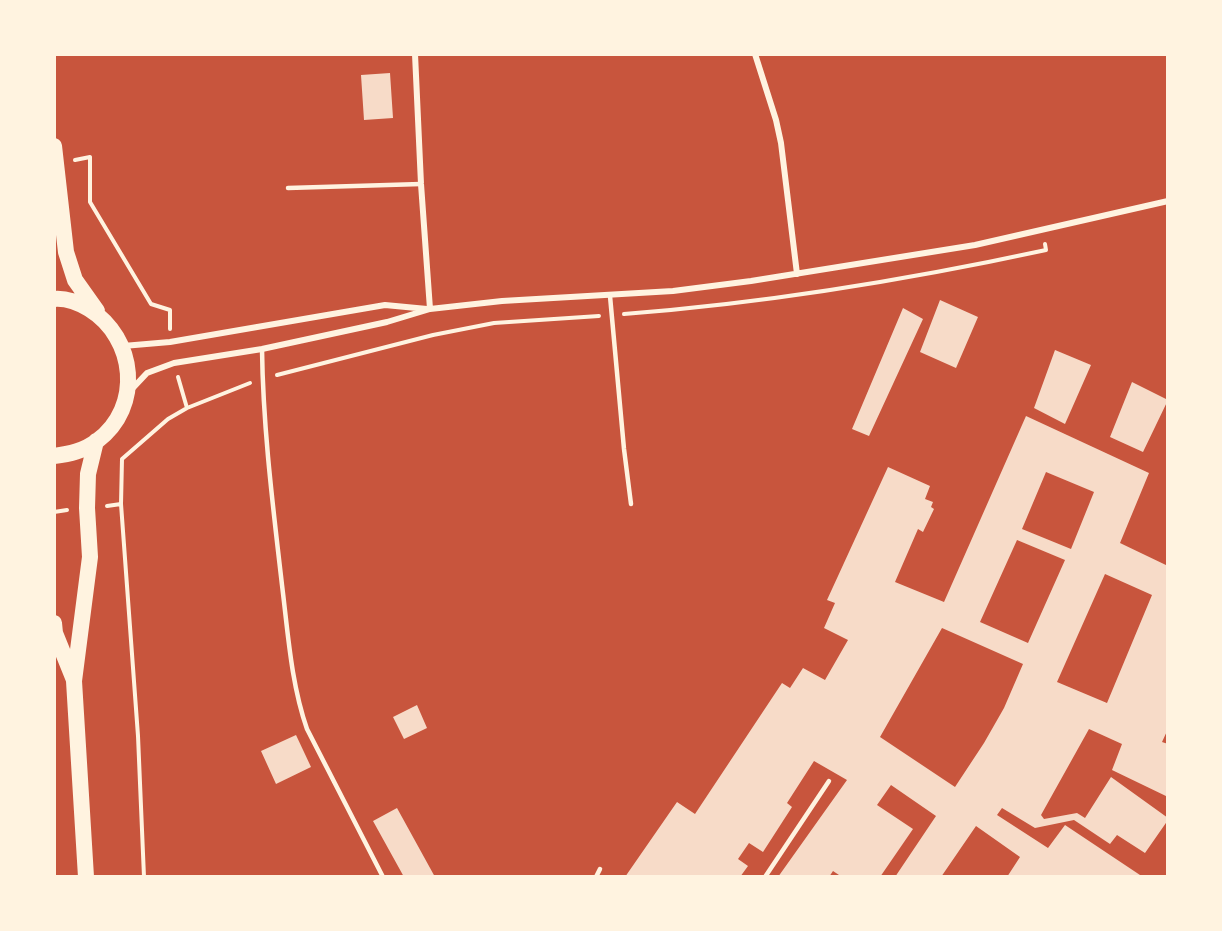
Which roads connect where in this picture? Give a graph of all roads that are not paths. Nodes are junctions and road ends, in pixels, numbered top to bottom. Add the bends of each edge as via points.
1 (415, 54) edge
2 (755, 54) edge
3 (54, 146) edge
4 (421, 184) junction
5 (288, 188) dead end
6 (1168, 201) edge
7 (797, 274) junction
8 (610, 296) junction
9 (54, 298) edge
10 (430, 309) junction
11 (101, 317) junction
12 (122, 346) junction
13 (262, 349) junction
14 (127, 395) junction
15 (96, 441) junction
16 (54, 456) edge
17 (631, 504) dead end
18 (54, 623) edge
19 (74, 681) junction
20 (829, 781) dead end
21 (600, 870) dead end
22 (86, 877) edge
23 (383, 877) edge
24 (596, 877) edge
25 (765, 877) edge

1 - 4 street
2 - 7 street via 781,143
3 - 11 highway via 66,252 75,280
4 - 5 lane
4 - 10 street
6 - 7 street via 975,245
7 - 8 street
8 - 10 street
8 - 17 lane
9 - 11 highway via 81,304
10 - 12 street via 385,306 170,342
10 - 13 street
11 - 12 highway
12 - 14 highway via 128,370
13 - 14 street via 174,363 147,373
13 - 23 lane via 274,512 300,709
14 - 15 highway via 121,412
15 - 16 highway via 75,453
15 - 19 highway via 88,474 90,557
18 - 19 highway
19 - 22 highway
20 - 25 lane
21 - 24 lane

